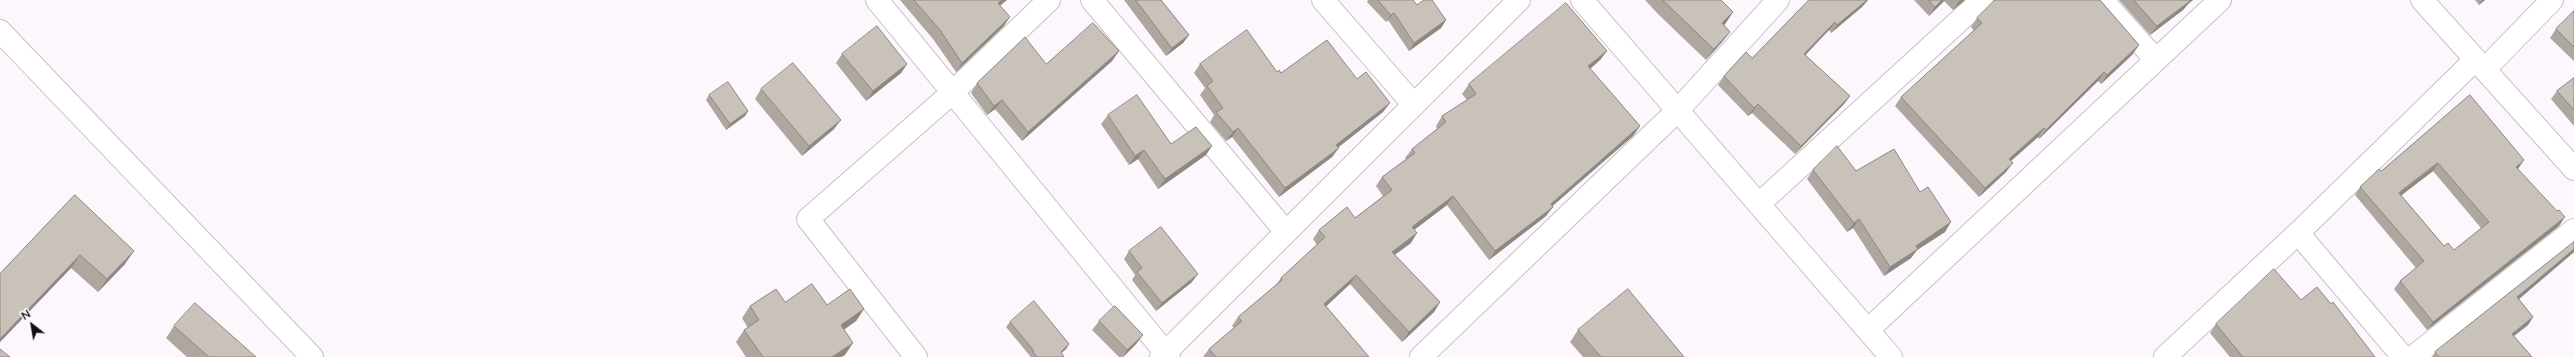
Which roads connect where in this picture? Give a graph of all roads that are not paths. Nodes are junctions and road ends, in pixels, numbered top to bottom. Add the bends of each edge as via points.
1 (877, 0) edge
2 (1049, 0) edge
3 (1092, 0) edge
4 (1322, 0) edge
5 (1519, 0) edge
6 (1582, 0) edge
7 (1778, 0) edge
8 (1982, 0) edge
9 (2102, 0) edge
10 (2220, 0) edge
11 (2422, 0) edge
12 (2552, 0) edge
13 (0, 31) edge
14 (2156, 60) junction
15 (2475, 60) junction
16 (952, 93) junction
17 (1414, 105) junction
18 (1678, 110) junction
19 (2574, 169) edge
20 (1759, 204) junction
21 (2574, 230) edge
22 (1286, 232) junction
23 (2298, 233) junction
24 (1868, 330) junction
25 (2175, 353) edge
26 (1165, 356) edge
27 (312, 357) edge
28 (916, 357) edge
29 (1421, 357) edge
30 (1891, 357) edge
31 (2403, 357) edge
32 (2413, 357) edge

1 - 16 street
2 - 16 street
3 - 22 street
4 - 17 street
5 - 17 street
6 - 18 street
7 - 18 street
8 - 20 street
9 - 14 street
10 - 14 street
11 - 15 street
12 - 15 street via 2485,69
13 - 27 street
14 - 24 street
15 - 19 street
15 - 23 street
16 - 26 street
16 - 28 street via 808,219
17 - 22 street
18 - 20 street
18 - 29 street
20 - 24 street
21 - 32 street
22 - 26 street
23 - 25 street
23 - 31 street
24 - 30 street

